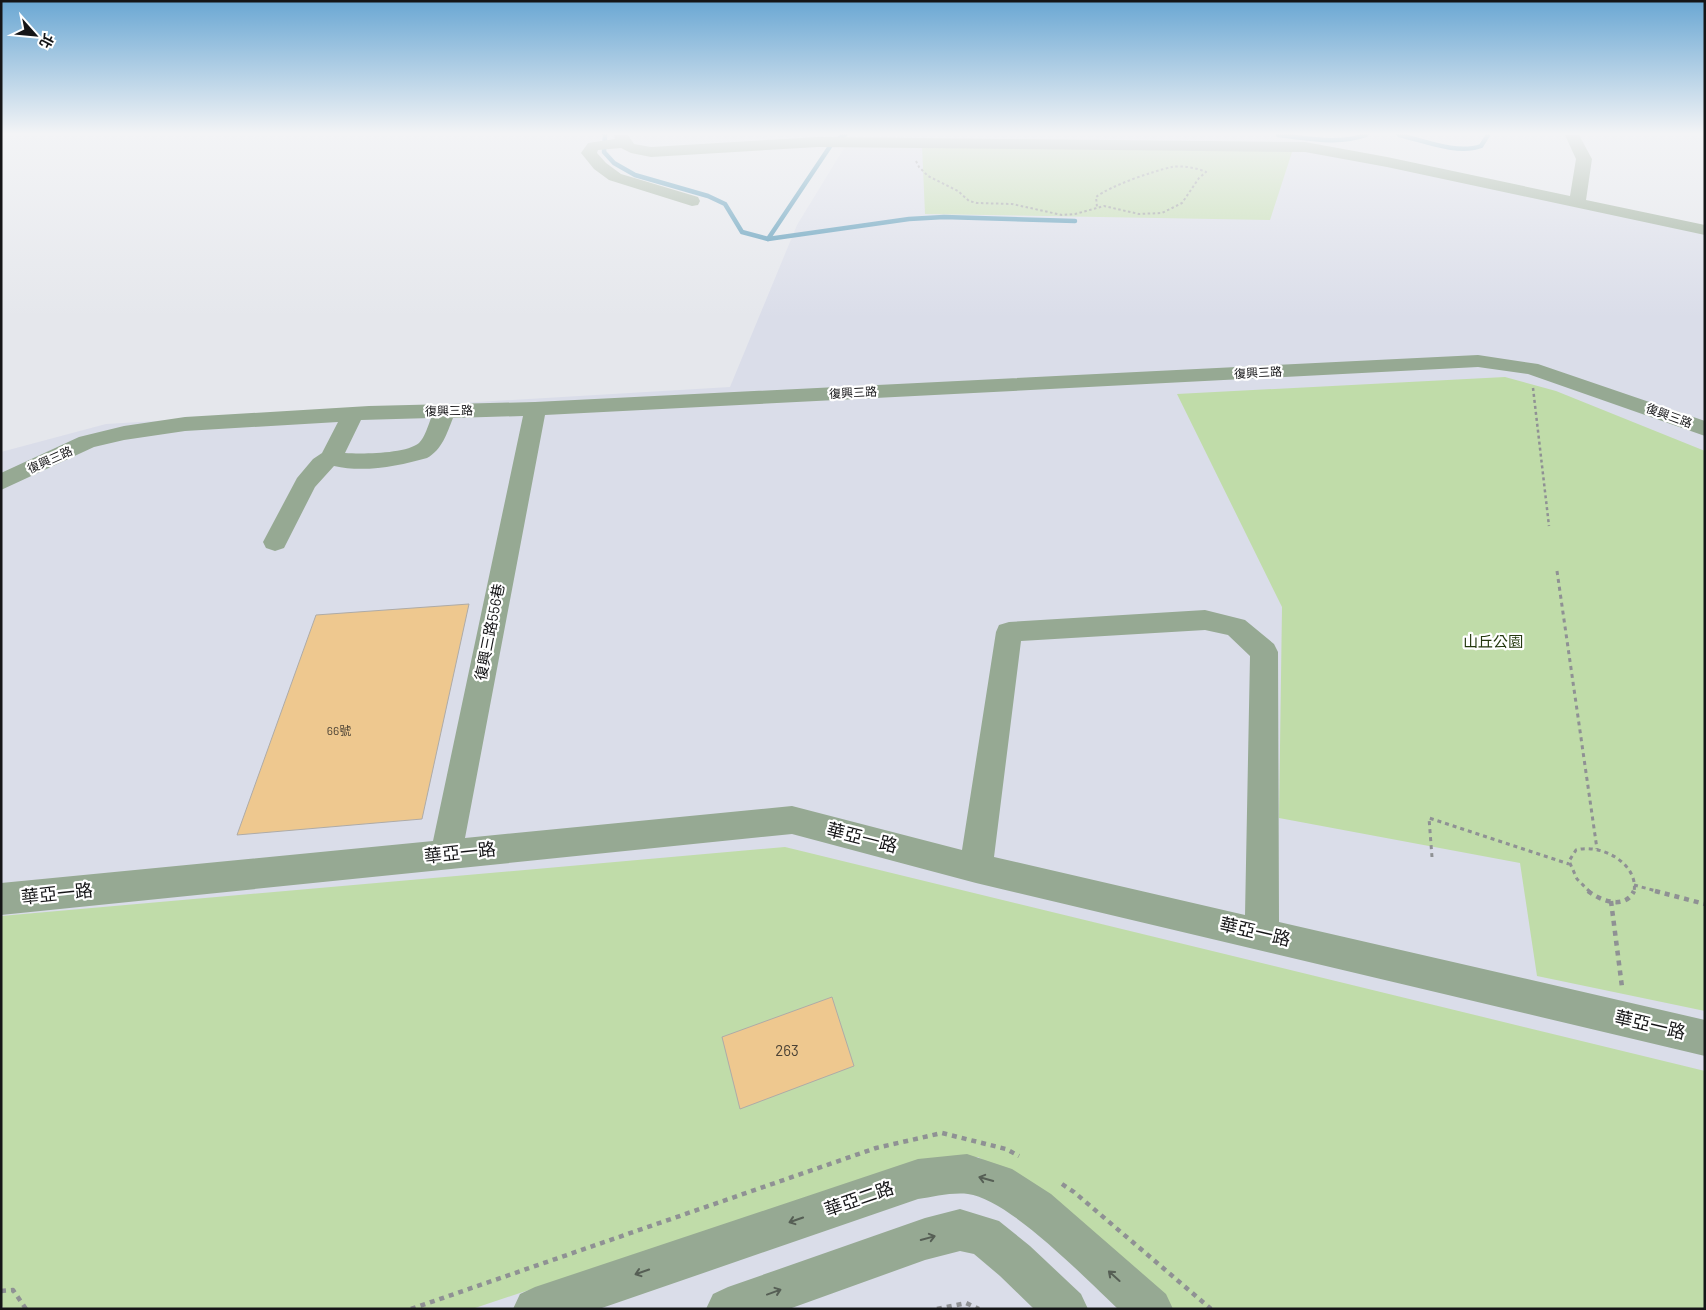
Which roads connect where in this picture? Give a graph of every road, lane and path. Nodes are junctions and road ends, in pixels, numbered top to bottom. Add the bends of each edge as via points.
1 (676, 196) edge
2 (963, 196) edge
3 (1098, 196) edge
4 (1189, 196) edge
5 (1545, 196) edge
6 (1578, 196) edge
7 (692, 201) dead end
8 (1577, 203) junction
9 (1097, 207) junction
10 (1705, 230) edge
11 (1532, 386) dead end
12 (535, 409) junction
13 (445, 411) junction
14 (353, 414) junction
15 (1705, 430) edge
16 (330, 457) junction
17 (1, 482) edge
18 (1549, 526) dead end
19 (276, 542) dead end
20 (1557, 571) dead end
21 (1597, 849) junction
22 (446, 854) junction
23 (1432, 857) dead end
24 (1569, 864) junction
25 (976, 868) junction
26 (1634, 885) junction
27 (1, 899) edge
28 (1611, 901) junction
29 (1705, 904) edge
30 (1262, 934) junction
31 (1622, 987) dead end
32 (1705, 1038) edge
33 (1, 1291) edge
34 (26, 1309) edge
35 (535, 1309) edge
36 (728, 1309) edge
37 (937, 1309) edge
38 (979, 1309) edge
39 (1066, 1309) edge
40 (1151, 1309) edge

1 - 7 street
2 - 9 path via 977,204 1003,203 1050,214 1086,213
3 - 9 path
4 - 9 path via 1170,213 1140,215
5 - 8 street
6 - 8 street
8 - 10 street
11 - 18 path
12 - 13 street, 復興三路
12 - 15 street, 復興三路 via 1478,361 1531,368 1566,378
12 - 22 street, 復興三路556巷
13 - 14 street, 復興三路
13 - 16 street via 429,446 419,454 346,460
14 - 16 street
14 - 17 street, 復興三路 via 185,424 124,433 87,442
16 - 19 street via 307,479
20 - 21 path
21 - 24 path via 1576,850
21 - 26 path via 1622,862
22 - 25 street, 華亞一路 via 792,820
22 - 27 street, 華亞一路
23 - 24 path via 1429,818
24 - 28 path via 1582,886 1592,894
25 - 30 street, 華亞一路
25 - 30 street via 1009,632 1205,620 1236,627 1264,652
26 - 28 path via 1632,896
26 - 29 path
28 - 31 path
30 - 32 street, 華亞一路
33 - 34 path via 13,1290
40 -> 35 street, 華亞二路 via 1037,1208 998,1183 968,1174 918,1179
36 -> 39 street via 925,1238 960,1230 984,1236
37 - 38 path via 966,1304

